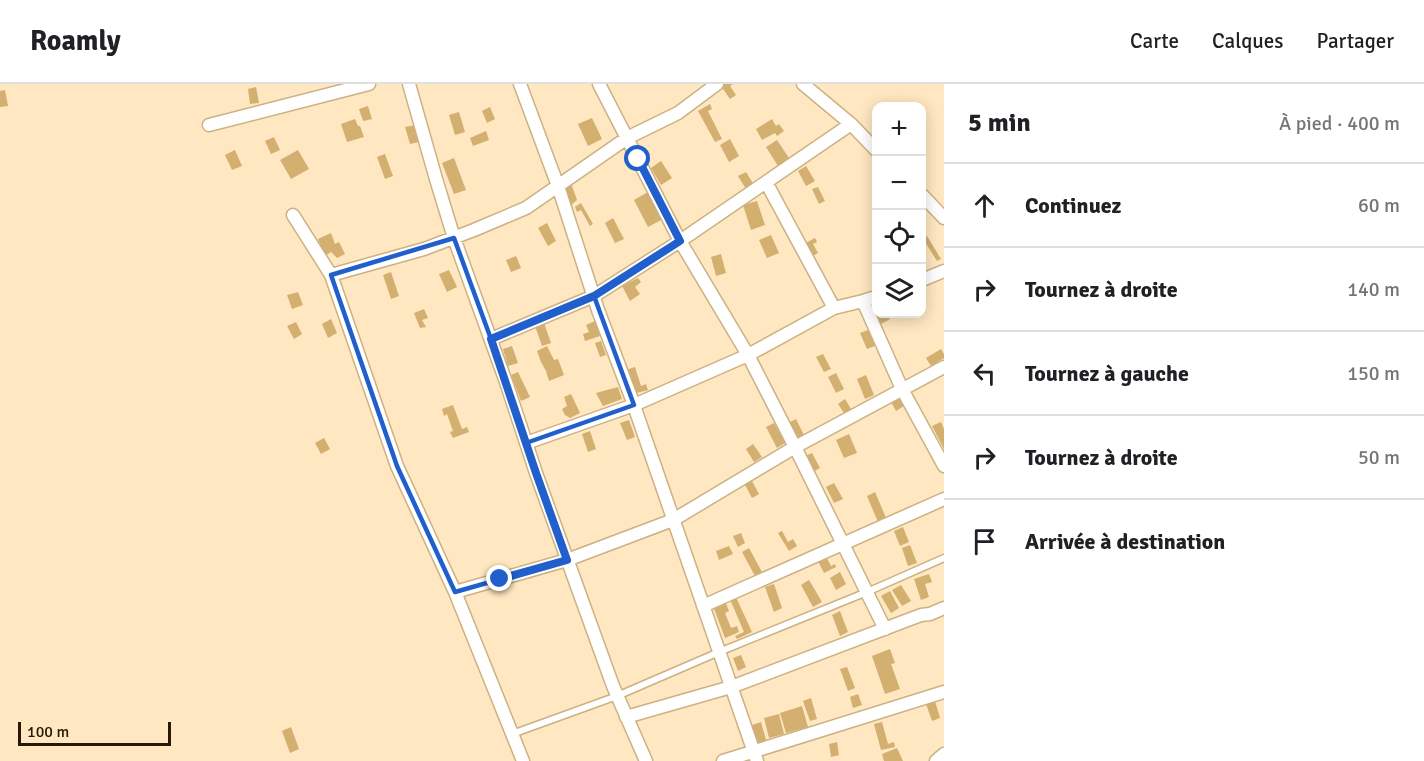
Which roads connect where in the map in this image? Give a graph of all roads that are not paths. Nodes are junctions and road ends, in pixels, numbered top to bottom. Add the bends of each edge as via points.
1 (369, 84) edge
2 (409, 84) edge
3 (520, 84) edge
4 (599, 84) edge
5 (717, 84) edge
6 (803, 84) edge
7 (851, 124) junction
8 (209, 125) dead end
9 (627, 138) junction
10 (872, 146) edge
11 (766, 182) junction
12 (558, 186) junction
13 (926, 200) edge
14 (293, 215) dead end
15 (944, 218) edge
16 (454, 238) junction
17 (680, 241) junction
18 (944, 271) edge
19 (331, 275) junction
20 (926, 278) edge
21 (594, 296) junction
22 (872, 299) edge
23 (863, 302) junction
24 (834, 308) junction
25 (491, 339) junction
26 (748, 355) junction
27 (944, 367) edge
28 (902, 389) junction
29 (634, 405) junction
30 (526, 442) junction
31 (795, 447) junction
32 (944, 466) edge
33 (944, 499) edge
34 (673, 520) junction
35 (843, 544) junction
36 (944, 558) edge
37 (567, 560) junction
38 (455, 592) junction
39 (867, 592) junction
40 (703, 606) junction
41 (944, 608) edge
42 (885, 629) junction
43 (719, 652) junction
44 (731, 687) junction
45 (944, 692) edge
46 (617, 696) junction
47 (626, 717) junction
48 (512, 734) junction
49 (756, 756) edge
50 (523, 761) edge
51 (646, 761) edge
52 (723, 761) edge

1 - 8 street
2 - 16 street
3 - 12 street
4 - 9 street
5 - 9 street via 678,113
6 - 7 street
7 - 10 street
7 - 11 street
9 - 12 street
9 - 17 street
11 - 17 street
11 - 24 street
12 - 16 street via 526,208
12 - 21 street
13 - 15 street
14 - 19 street
16 - 19 street
16 - 25 street
17 - 21 street
17 - 26 street
18 - 20 street
19 - 38 street via 397,466
21 - 25 street
21 - 29 street
22 - 23 street
23 - 24 street
23 - 28 street
24 - 26 street
25 - 30 street
26 - 29 street
26 - 31 street
27 - 28 street
28 - 31 street
28 - 32 street
29 - 30 street
29 - 34 street
30 - 37 street
31 - 34 street
31 - 35 street
33 - 35 street
34 - 37 street
34 - 40 street
35 - 39 street
35 - 40 street
36 - 39 lane
37 - 38 street
37 - 46 street
38 - 48 street
39 - 42 street
39 - 43 lane
40 - 43 street
41 - 42 street
42 - 44 street
43 - 44 street
43 - 46 lane
44 - 47 street
44 - 49 street
45 - 49 street
46 - 47 street
46 - 48 lane
47 - 51 street
48 - 50 street
49 - 52 street

